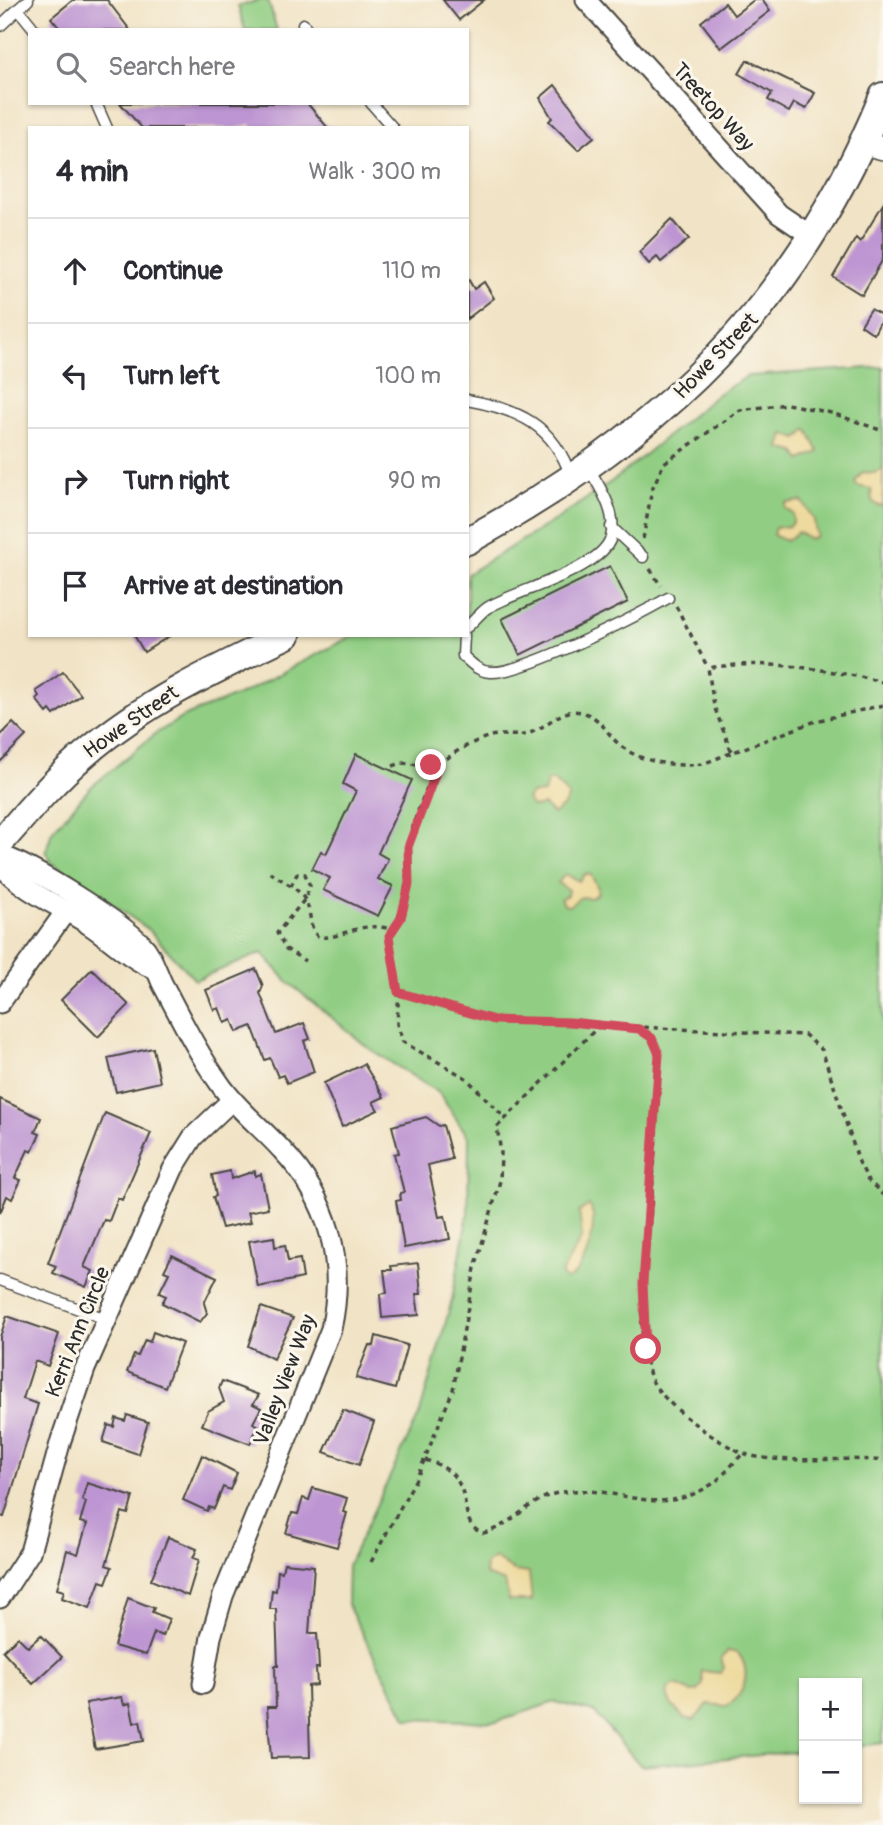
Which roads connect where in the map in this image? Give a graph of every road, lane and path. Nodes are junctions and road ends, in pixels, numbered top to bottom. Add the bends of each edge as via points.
1 (28, 0) edge
2 (586, 0) edge
3 (18, 9) junction
4 (0, 26) edge
5 (33, 28) edge
6 (883, 96) edge
7 (97, 105) edge
8 (373, 105) edge
9 (106, 126) edge
10 (391, 126) edge
11 (873, 146) edge
12 (813, 237) junction
13 (469, 400) edge
14 (883, 431) edge
15 (579, 472) junction
16 (611, 527) junction
17 (469, 540) edge
18 (642, 542) dead end
19 (643, 557) joint
20 (668, 598) junction
21 (469, 625) edge
22 (283, 637) edge
23 (464, 637) edge
24 (708, 668) junction
25 (883, 682) edge
26 (883, 705) edge
27 (732, 752) junction
28 (393, 766) dead end
29 (438, 767) junction
30 (0, 843) edge
31 (0, 855) edge
32 (0, 864) edge
33 (270, 872) dead end
34 (291, 887) junction
35 (305, 899) junction
36 (63, 902) junction
37 (389, 936) junction
38 (305, 961) dead end
39 (398, 992) junction
40 (0, 1003) edge
41 (600, 1025) junction
42 (639, 1029) junction
43 (232, 1100) junction
44 (504, 1117) junction
45 (883, 1195) edge
46 (0, 1280) edge
47 (106, 1319) junction
48 (744, 1453) junction
49 (425, 1460) junction
50 (883, 1461) edge
51 (371, 1562) dead end
52 (0, 1598) edge
53 (203, 1684) dead end

1 - 3 lane
2 - 12 street, Treetop Way via 779,214
3 - 4 lane
3 - 5 lane
6 - 11 main road, Howe Street
7 - 9 lane
8 - 10 lane
11 - 12 main road, Howe Street
12 - 15 main road, Howe Street via 767,302 713,364 643,426
13 - 15 lane via 528,419
14 - 18 path via 797,406 775,404 740,410 664,463 652,489
15 - 16 lane via 604,494
15 - 17 main road, Howe Street
16 - 19 lane
16 - 21 lane via 611,537 600,556 487,608
19 - 20 path
20 - 23 lane via 517,669 479,670 463,656
20 - 24 path via 683,617
22 - 30 main road, Howe Street via 188,683 110,734 60,776
24 - 25 path via 733,664 800,667
24 - 27 path via 714,706
26 - 27 path via 816,721
27 - 29 path via 686,766 642,758 621,746 594,717 575,712 560,715 539,731 477,741
28 - 29 path via 402,762
29 - 37 path via 408,847 409,884 401,918
31 - 36 street, Valley View Way via 24,865
32 - 36 street, Valley View Way via 18,882
33 - 34 path
34 - 35 path
34 - 35 path via 297,874 305,874 310,886
35 - 37 path via 318,937 367,924 387,928
35 - 38 path via 277,933 286,949
36 - 40 street
36 - 43 street, Valley View Way via 132,935 147,951 194,1044
37 - 39 path
39 - 41 path via 494,1020
39 - 44 path via 397,1024 403,1042 466,1078
41 - 42 path
41 - 44 path
42 - 45 path via 791,1033 811,1038 822,1050 863,1171
42 - 48 path via 652,1038 659,1054 643,1283 649,1373 662,1394 686,1416
43 - 47 street, Kerri Ann Circle via 202,1126 180,1156
43 - 53 street, Valley View Way via 311,1186 332,1237 338,1283 327,1345 223,1596
44 - 49 path via 496,1135 501,1163 498,1192 475,1268 453,1390
46 - 47 lane
47 - 52 street, Kerri Ann Circle via 61,1440 30,1552
48 - 49 path via 715,1483 683,1498 651,1503 593,1490 558,1493 483,1533 470,1523 458,1479 447,1467
48 - 50 path
49 - 51 path

